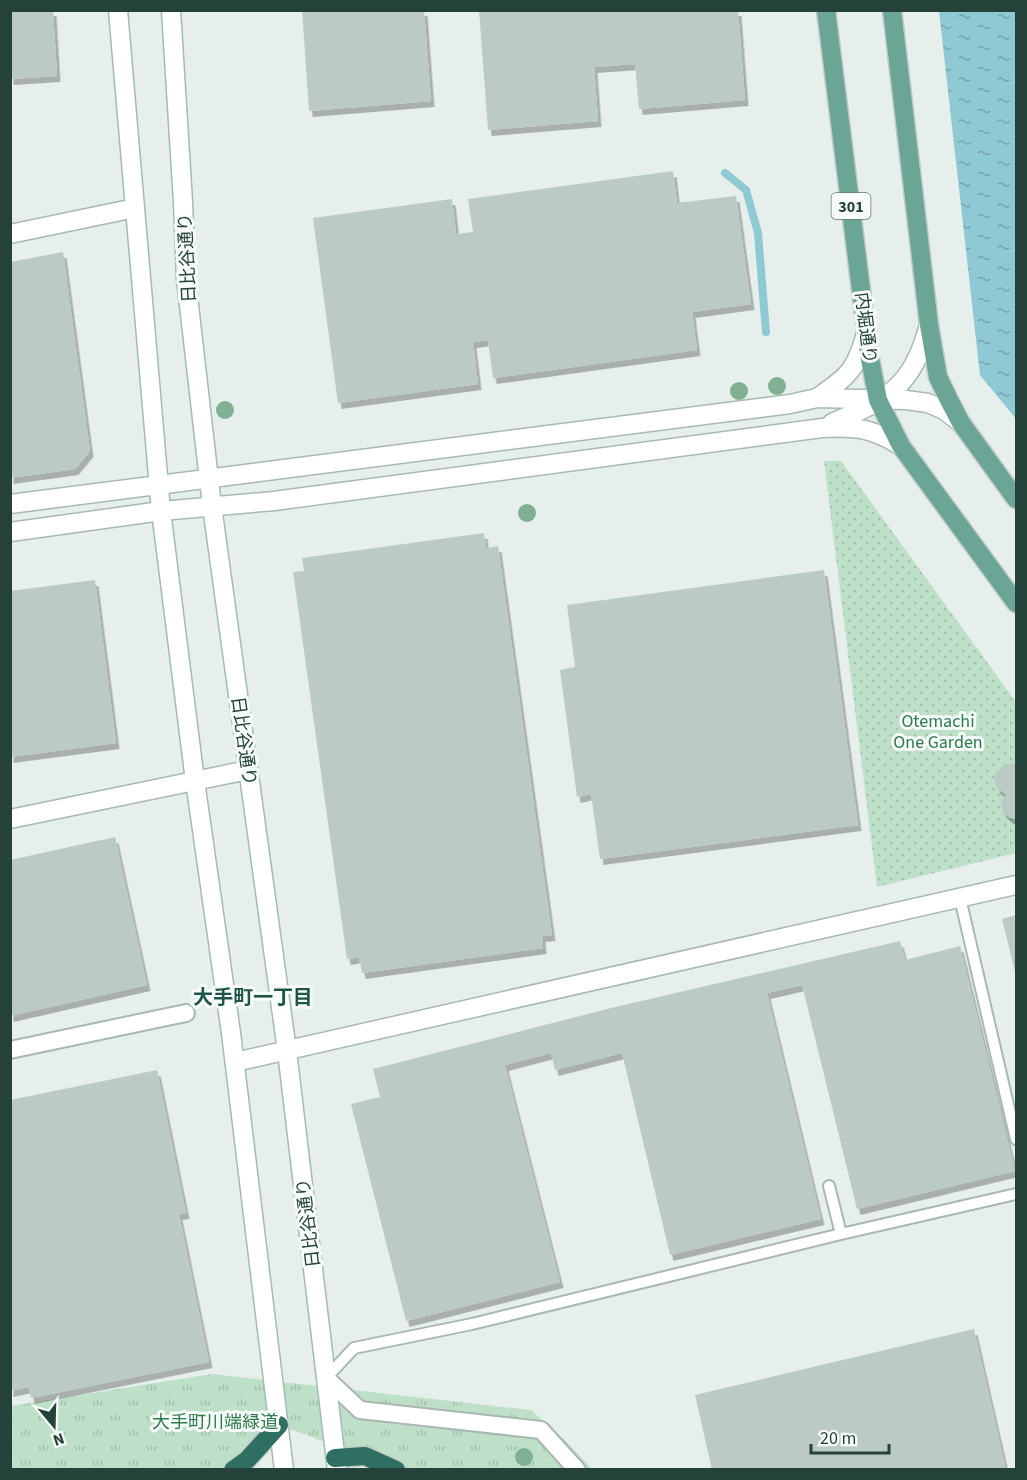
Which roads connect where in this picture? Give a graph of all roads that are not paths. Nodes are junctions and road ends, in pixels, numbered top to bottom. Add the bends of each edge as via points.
1 (118, 10) edge
2 (171, 10) edge
3 (826, 10) edge
4 (892, 10) edge
5 (135, 208) junction
6 (10, 234) edge
7 (928, 325) junction
8 (867, 330) junction
9 (818, 398) junction
10 (879, 400) junction
11 (961, 423) junction
12 (822, 428) junction
13 (901, 446) junction
14 (210, 478) junction
15 (159, 485) junction
16 (1017, 499) edge
17 (10, 504) edge
18 (212, 506) junction
19 (161, 511) junction
20 (10, 532) edge
21 (1017, 603) edge
22 (248, 770) junction
23 (195, 781) junction
24 (10, 819) edge
25 (1017, 885) edge
26 (960, 898) junction
27 (186, 1013) dead end
28 (10, 1050) edge
29 (287, 1051) junction
30 (235, 1062) junction
31 (1017, 1139) edge
32 (829, 1186) dead end
33 (1017, 1194) edge
34 (841, 1233) junction
35 (326, 1377) junction
36 (279, 1425) junction
37 (336, 1464) edge
38 (388, 1466) edge
39 (233, 1470) edge
40 (284, 1470) edge
41 (577, 1470) edge

1 - 5 street
2 - 14 street, 日比谷通り via 186,279
3 - 8 main road, 内堀通り / 301
4 - 7 main road
5 - 6 street
5 - 15 street
7 - 10 street via 922,351 912,369 900,385
7 - 11 main road via 938,377
8 - 9 street via 849,374
8 - 10 main road, 内堀通り / 301
9 - 10 street
9 - 14 street
10 - 11 street via 928,403
10 - 12 street
10 - 13 main road, 内堀通り / 301
11 - 16 main road
12 - 13 street via 863,428
12 - 18 street
13 - 21 main road, 内堀通り / 301
14 - 15 street
14 - 18 street, 日比谷通り
15 - 17 street
15 - 19 street
18 - 19 street
18 - 22 street, 日比谷通り
19 - 20 street
19 - 23 street
22 - 23 street
22 - 29 street, 日比谷通り
23 - 24 street
23 - 30 street
25 - 26 street
26 - 29 street
26 - 31 lane
27 - 28 street
29 - 30 street
29 - 35 street, 日比谷通り
30 - 36 street
32 - 34 lane
33 - 34 lane
34 - 35 lane via 472,1324 354,1348
35 - 37 street, 日比谷通り
35 - 41 street via 360,1410 542,1430
36 - 39 highway
36 - 40 street
37 - 38 highway via 365,1456

